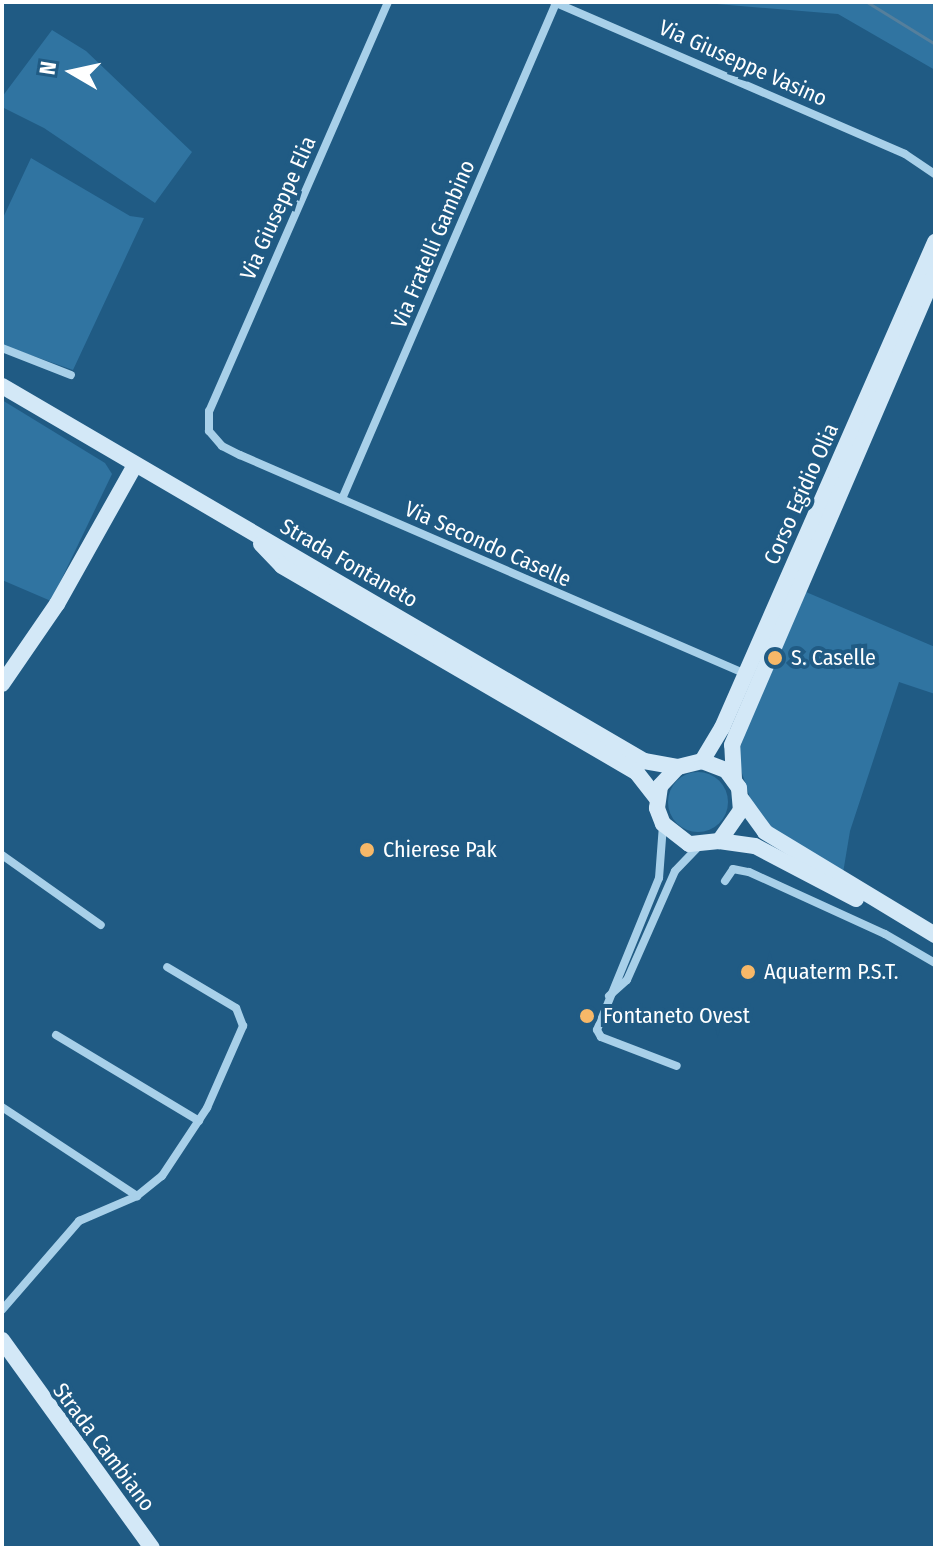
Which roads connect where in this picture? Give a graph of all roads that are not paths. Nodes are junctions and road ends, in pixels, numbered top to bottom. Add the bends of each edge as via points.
1 (388, 2) edge
2 (555, 2) edge
3 (917, 159) junction
4 (935, 161) edge
5 (935, 174) edge
6 (935, 242) edge
7 (935, 273) edge
8 (2, 348) edge
9 (71, 375) dead end
10 (2, 386) edge
11 (209, 431) joint
12 (134, 467) junction
13 (342, 499) junction
14 (249, 531) junction
15 (752, 677) junction
16 (2, 684) edge
17 (702, 761) junction
18 (678, 767) junction
19 (734, 779) junction
20 (741, 797) junction
21 (657, 799) junction
22 (663, 824) junction
23 (719, 841) junction
24 (700, 846) junction
25 (2, 855) edge
26 (725, 881) dead end
27 (101, 925) dead end
28 (935, 936) edge
29 (935, 963) edge
30 (167, 967) dead end
31 (608, 997) junction
32 (56, 1035) dead end
33 (677, 1066) dead end
34 (2, 1107) edge
35 (199, 1121) junction
36 (137, 1196) junction
37 (2, 1310) edge
38 (2, 1340) edge
39 (2, 1356) edge
40 (21, 1371) junction
41 (152, 1548) edge

1 - 11 street, Via Giuseppe Elia via 209,411
2 - 3 street, Via Giuseppe Vasino
2 - 13 street, Via Fratelli Gambino
3 - 4 street, Via Giuseppe Vasino
3 - 5 street, Via Giuseppe Vasino
6 - 15 street, Corso Egidio Olia
7 - 15 street, Corso Egidio Olia
8 - 9 street
10 - 12 street, Strada Fontaneto
11 - 13 street, Via Secondo Caselle via 222,446
12 - 14 street, Strada Fontaneto
12 - 16 street via 57,604
13 - 15 street, Via Secondo Caselle
14 - 18 street, Strada Fontaneto via 644,761
14 - 21 street via 282,566 637,773
15 - 17 street, Corso Egidio Olia
15 - 19 street, Corso Egidio Olia via 732,745
17 - 18 street, Strada Fontaneto
17 - 19 street
18 - 21 street via 660,786
19 - 20 street
20 - 23 street via 737,822
20 - 28 street via 765,832
21 - 22 street
22 - 24 street via 678,840
22 - 31 street via 659,878
23 - 24 street
23 - 28 street via 755,846
24 - 31 street via 675,871 627,980
25 - 27 street
26 - 29 street via 733,869 749,872 885,934
30 - 35 street via 236,1008 243,1026
31 - 33 street via 598,1021 601,1037
32 - 35 street
34 - 36 street
35 - 36 street via 162,1176
36 - 37 street via 79,1221
38 - 40 street, Strada Cambiano
39 - 40 street, Strada Cambiano
40 - 41 street, Strada Cambiano

